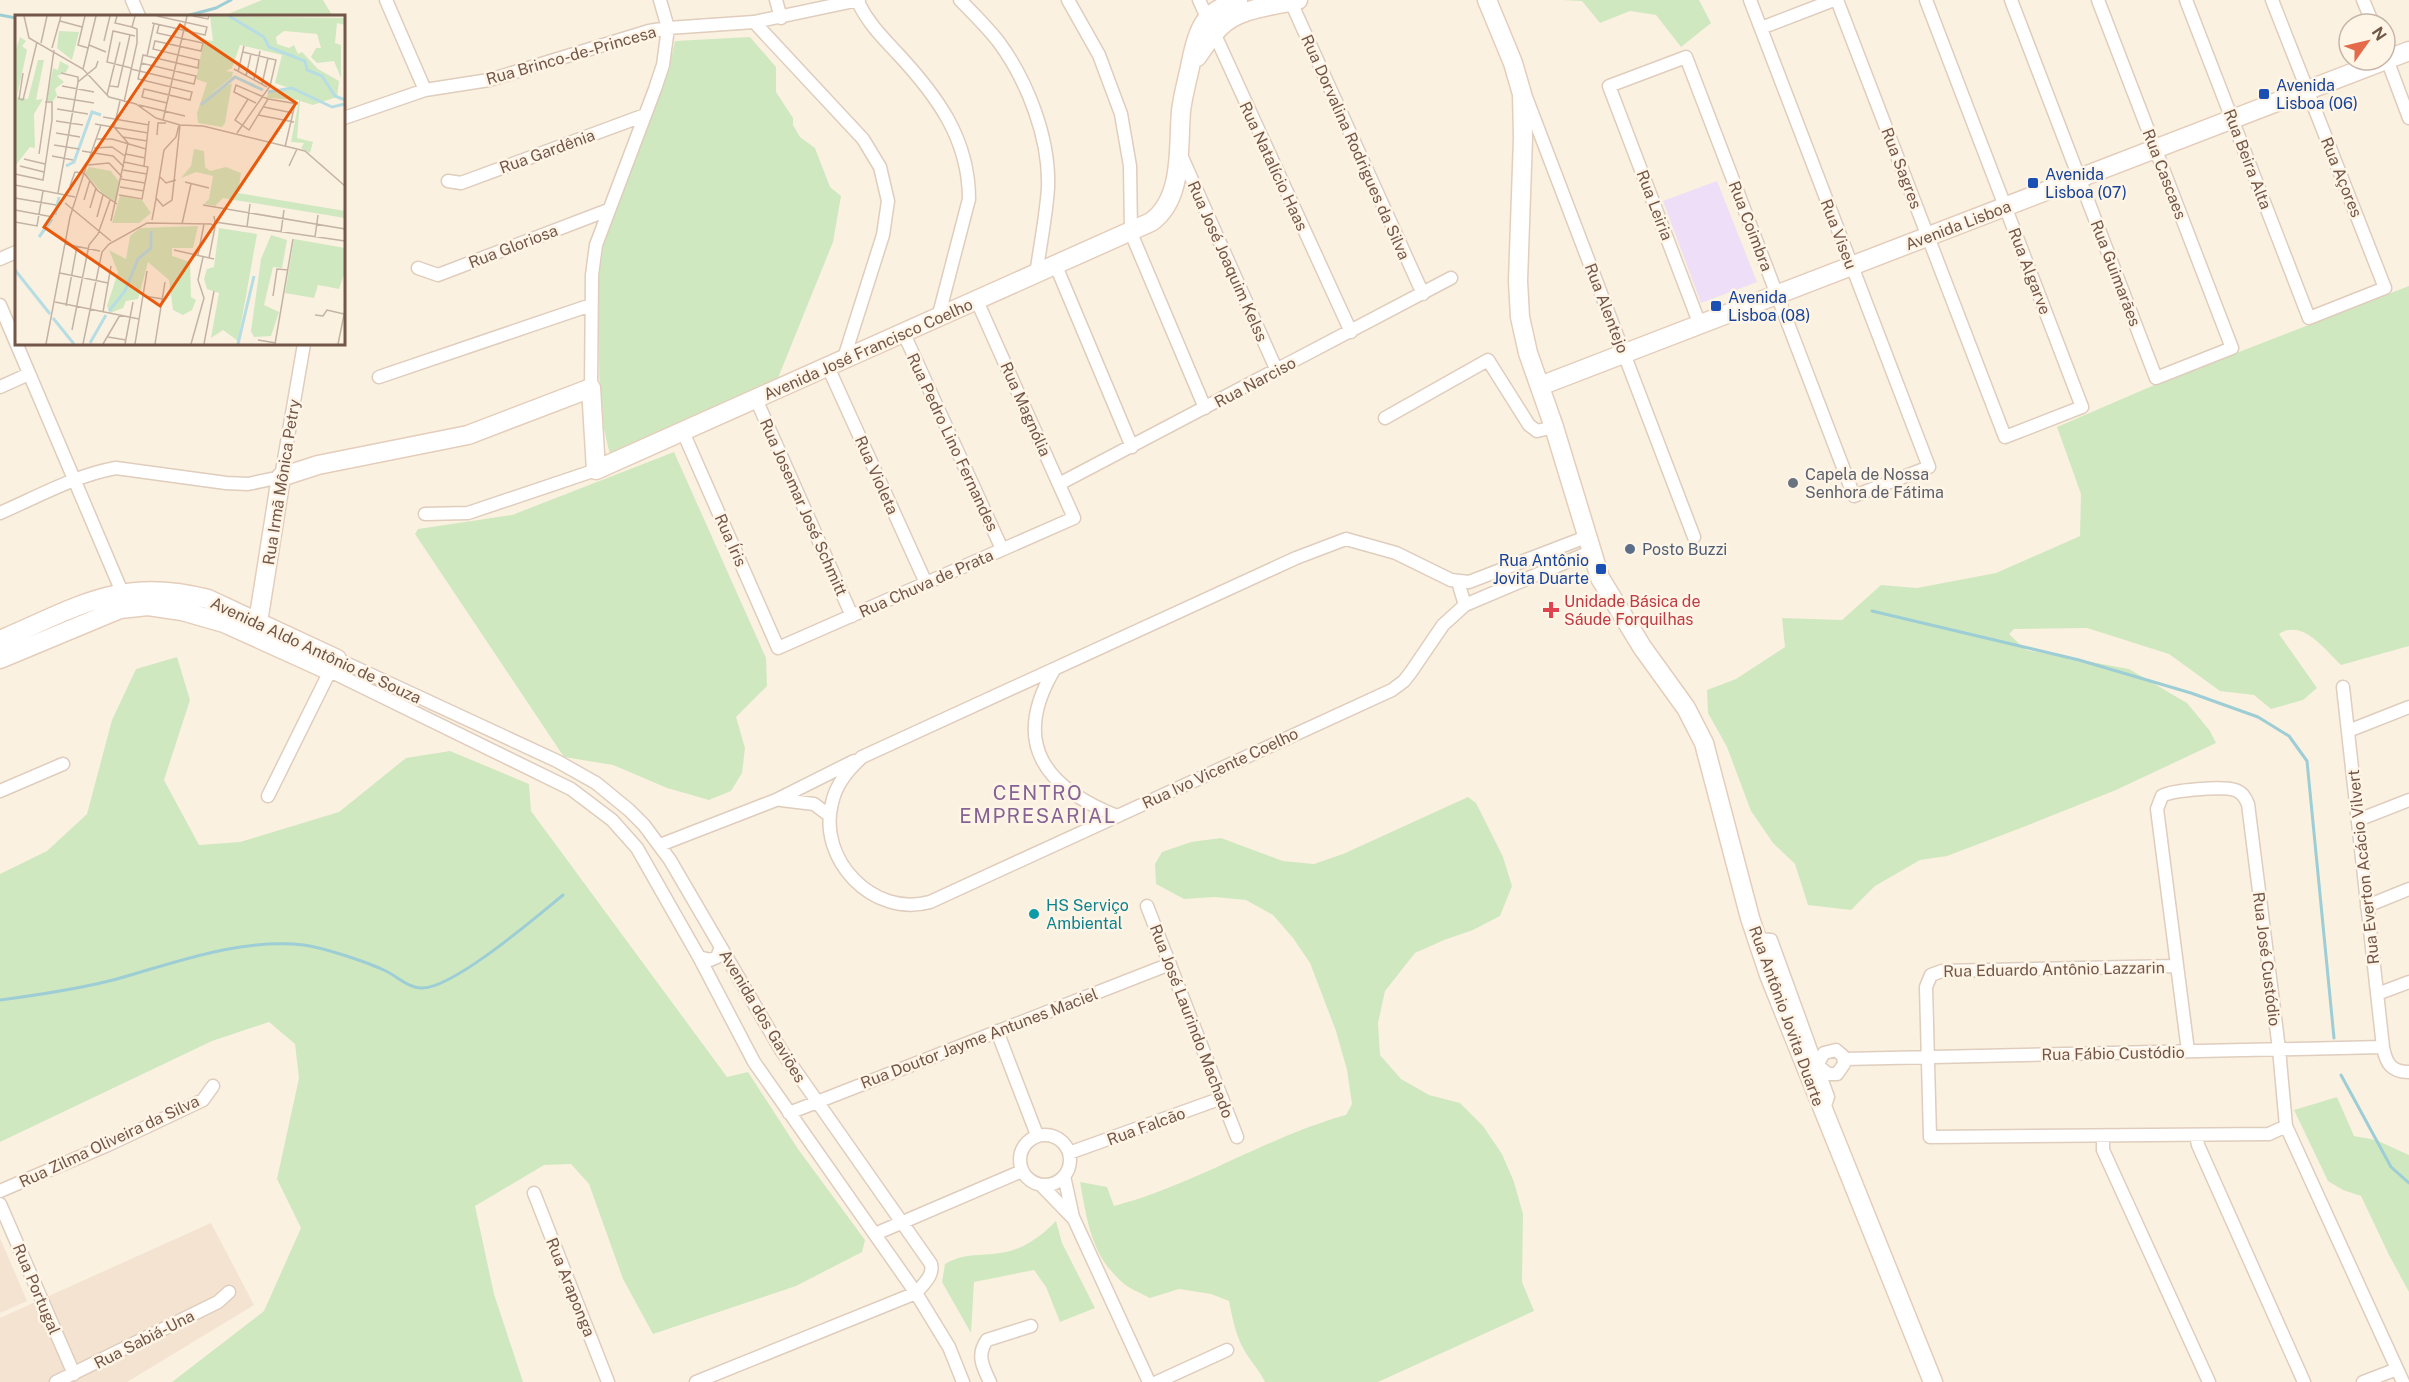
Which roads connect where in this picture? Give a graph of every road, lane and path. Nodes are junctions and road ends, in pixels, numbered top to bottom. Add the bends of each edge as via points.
1 (132, 0) edge
2 (386, 0) edge
3 (660, 0) edge
4 (776, 0) edge
5 (858, 0) edge
6 (960, 0) edge
7 (1068, 0) edge
8 (1199, 0) edge
9 (1238, 0) edge
10 (1487, 0) edge
11 (1750, 0) edge
12 (1835, 0) edge
13 (1926, 0) edge
14 (2011, 0) edge
15 (2098, 0) edge
16 (2186, 0) edge
17 (2272, 0) edge
18 (1293, 1) edge
19 (139, 15) edge
20 (782, 18) junction
21 (754, 22) junction
22 (1211, 26) junction
23 (668, 28) junction
24 (1761, 28) junction
25 (1686, 57) joint
26 (2350, 72) edge
27 (2392, 72) edge
28 (1519, 80) junction
29 (425, 90) junction
30 (2307, 90) junction
31 (645, 115) junction
32 (345, 118) edge
33 (2409, 118) edge
34 (2234, 119) junction
35 (2155, 149) junction
36 (1179, 151) junction
37 (1546, 151) junction
38 (1522, 159) junction
39 (2080, 178) junction
40 (448, 181) dead end
41 (2005, 207) junction
42 (608, 210) junction
43 (1131, 233) junction
44 (1928, 237) junction
45 (15, 252) edge
46 (0, 259) edge
47 (1056, 266) junction
48 (1852, 266) junction
49 (418, 268) dead end
50 (1035, 275) junction
51 (1451, 278) dead end
52 (1423, 294) junction
53 (1777, 295) junction
54 (977, 301) junction
55 (0, 305) edge
56 (591, 305) junction
57 (938, 318) junction
58 (2308, 318) joint
59 (1700, 325) junction
60 (1351, 332) junction
61 (904, 334) junction
62 (15, 340) edge
63 (17, 345) edge
64 (304, 345) edge
65 (1624, 354) junction
66 (835, 364) junction
67 (1277, 371) junction
68 (30, 374) junction
69 (379, 377) dead end
70 (2156, 378) joint
71 (1540, 386) junction
72 (0, 387) edge
73 (591, 388) junction
74 (756, 399) junction
75 (1205, 408) junction
76 (1384, 418) dead end
77 (1554, 427) junction
78 (683, 432) junction
79 (2005, 437) joint
80 (1132, 447) junction
81 (596, 470) junction
82 (281, 477) junction
83 (74, 481) junction
84 (1059, 484) junction
85 (1854, 496) joint
86 (0, 513) edge
87 (425, 514) dead end
88 (1074, 518) joint
89 (1694, 537) dead end
90 (1588, 544) junction
91 (1002, 549) junction
92 (1458, 582) junction
93 (926, 583) junction
94 (122, 592) junction
95 (1466, 605) junction
96 (852, 616) junction
97 (258, 622) junction
98 (0, 640) edge
99 (778, 648) joint
100 (0, 659) edge
101 (334, 665) junction
102 (1054, 670) junction
103 (2343, 687) dead end
104 (2409, 707) edge
105 (2348, 731) junction
106 (862, 757) junction
107 (557, 760) joint
108 (63, 764) dead end
109 (550, 779) joint
110 (0, 791) edge
111 (609, 793) junction
112 (268, 796) dead end
113 (776, 800) junction
114 (2409, 800) edge
115 (599, 808) junction
116 (830, 816) junction
117 (1117, 816) junction
118 (2358, 820) junction
119 (660, 845) junction
120 (2409, 890) edge
121 (1147, 906) dead end
122 (2367, 906) junction
123 (1757, 939) junction
124 (721, 946) junction
125 (699, 957) junction
126 (1170, 964) junction
127 (2177, 966) junction
128 (2409, 982) edge
129 (2377, 994) junction
130 (997, 1031) junction
131 (2383, 1047) junction
132 (2279, 1049) junction
133 (2188, 1051) junction
134 (1928, 1058) junction
135 (1844, 1059) junction
136 (1817, 1065) junction
137 (2409, 1071) edge
138 (213, 1086) dead end
139 (1222, 1098) junction
140 (817, 1102) junction
141 (1822, 1112) junction
142 (789, 1113) junction
143 (2286, 1126) junction
144 (1037, 1135) junction
145 (2196, 1135) junction
146 (2103, 1136) junction
147 (1237, 1137) dead end
148 (1069, 1153) junction
149 (1022, 1171) junction
150 (1064, 1176) junction
151 (1042, 1186) junction
152 (0, 1191) edge
153 (534, 1193) dead end
154 (0, 1204) edge
155 (1073, 1217) junction
156 (903, 1224) junction
157 (875, 1234) junction
158 (229, 1292) dead end
159 (916, 1293) junction
160 (1031, 1326) dead end
161 (1227, 1350) dead end
162 (2397, 1369) junction
163 (74, 1374) junction
164 (56, 1382) edge
165 (609, 1382) edge
166 (696, 1382) edge
167 (963, 1382) edge
168 (990, 1382) edge
169 (1149, 1382) edge
170 (1157, 1382) edge
171 (1933, 1382) edge
172 (2210, 1382) edge
173 (2304, 1382) edge
174 (2363, 1382) edge
175 (2403, 1382) edge

1 - 19 street
2 - 29 street
3 - 23 street
4 - 20 street
5 - 20 street, Rua Brinco-de-Princesa
5 - 57 street via 866,19 933,94 963,153 969,199
6 - 50 street via 1004,50 1041,132 1048,187
7 - 43 street via 1099,55 1121,114 1130,165
8 - 22 street, Rua Natalício Haas
9 - 22 street
10 - 28 street, Rua Antônio Jovita Duarte
11 - 24 street, Rua Viseu
12 - 24 street
12 - 44 street, Rua Sagres
13 - 41 street, Rua Algarve
14 - 39 street, Rua Guimarães
15 - 35 street, Rua Cascaes
16 - 34 street, Rua Beira Alta
17 - 30 street, Rua Açores
18 - 22 street, Avenida José Francisco Coelho via 1276,3
18 - 52 street, Rua Dorvalina Rodrigues da Silva
20 - 21 street, Rua Brinco-de-Princesa
21 - 23 street, Rua Brinco-de-Princesa
21 - 66 street via 863,139 884,178 888,201 883,235
22 - 36 street, Avenida José Francisco Coelho via 1196,40 1181,109
22 - 60 street, Rua Natalício Haas
23 - 29 street, Rua Brinco-de-Princesa via 489,80
23 - 31 street via 663,65
24 - 48 street, Rua Viseu
25 - 53 street, Rua Coimbra
25 - 59 street, Rua Leiria via 1609,86
26 - 30 street, Avenida Lisboa
27 - 33 street
28 - 37 street, Rua Alentejo
28 - 38 street, Rua Antônio Jovita Duarte
29 - 32 street, Rua Brinco-de-Princesa
30 - 34 street, Avenida Lisboa
30 - 58 street, Rua Açores via 2385,288
31 - 40 street, Rua Gardênia via 461,183
31 - 42 street
34 - 35 street, Avenida Lisboa
34 - 58 street, Rua Beira Alta
35 - 39 street, Avenida Lisboa
35 - 70 street, Rua Cascaes via 2232,348
36 - 43 street, Avenida José Francisco Coelho via 1166,206 1156,219
36 - 67 street, Rua José Joaquim Kelss
37 - 38 street via 1532,150
37 - 65 street, Rua Alentejo
38 - 71 street, Rua Antônio Jovita Duarte via 1518,298 1525,343
39 - 41 street, Avenida Lisboa
39 - 70 street, Rua Guimarães
41 - 44 street, Avenida Lisboa
41 - 79 street, Rua Algarve via 2082,407
42 - 49 street, Rua Gloriosa via 438,275
42 - 56 street via 596,245
43 - 47 street, Avenida José Francisco Coelho
43 - 75 street
44 - 48 street, Avenida Lisboa
44 - 79 street, Rua Sagres
45 - 46 street
47 - 50 street, Avenida José Francisco Coelho
47 - 80 street
48 - 53 street, Avenida Lisboa
48 - 85 street, Rua Viseu via 1929,467
50 - 54 street, Avenida José Francisco Coelho
51 - 52 street, Rua Narciso
52 - 60 street, Rua Narciso
53 - 59 street, Avenida Lisboa
53 - 85 street, Rua Coimbra
54 - 57 street, Avenida José Francisco Coelho
54 - 84 street, Rua Magnólia
55 - 62 street
56 - 69 street
56 - 73 street
57 - 61 street, Avenida José Francisco Coelho
59 - 65 street, Avenida Lisboa
60 - 67 street, Rua Narciso
61 - 66 street, Avenida José Francisco Coelho
61 - 91 street, Rua Pedro Lino Fernandes
63 - 68 street
64 - 82 street, Rua Irmã Mônica Petry
65 - 71 street, Avenida Lisboa
65 - 89 street, Rua Alentejo
66 - 74 street, Avenida José Francisco Coelho
66 - 93 street, Rua Violeta
67 - 75 street, Rua Narciso
68 - 72 street
68 - 83 street
71 - 77 street, Rua Antônio Jovita Duarte
73 - 81 street
73 - 82 street via 468,435 318,465
74 - 78 street, Avenida José Francisco Coelho
74 - 96 street, Rua Josemar José Schmitt
75 - 80 street, Rua Narciso
76 - 77 street via 1488,360 1529,425 1537,431
77 - 90 street, Rua Antônio Jovita Duarte
78 - 81 street, Avenida José Francisco Coelho
78 - 99 street, Rua Íris
80 - 84 street, Rua Narciso
81 - 87 street, Avenida José Francisco Coelho via 468,513
82 - 83 street via 248,484 226,483 116,468
82 - 97 street, Rua Irmã Mônica Petry
83 - 86 street
83 - 94 street
84 - 88 street, Rua Magnólia
88 - 91 street, Rua Chuva de Prata
90 - 92 street via 1476,580
90 - 95 street, Rua Ivo Vicente Coelho
90 - 123 street, Rua Antônio Jovita Duarte via 1611,599 1696,727 1711,768
91 - 93 street, Rua Chuva de Prata
92 - 95 street
92 - 102 street, Rua Ivo Vicente Coelho via 1396,553 1346,539 1296,558
93 - 96 street, Rua Chuva de Prata
94 - 97 street, Avenida Aldo Antônio de Souza via 187,594
94 - 98 street, Avenida Aldo Antônio de Souza via 98,598
95 - 117 street, Rua Ivo Vicente Coelho via 1443,625 1412,672 1392,690
96 - 99 street, Rua Chuva de Prata
97 - 101 street, Avenida Aldo Antônio de Souza
100 - 101 street, Avenida Aldo Antônio de Souza via 120,609 148,606 224,623
101 - 107 street, Avenida Aldo Antônio de Souza
101 - 109 street, Avenida Aldo Antônio de Souza
101 - 112 street
102 - 106 street, Rua Ivo Vicente Coelho
102 - 117 street via 1038,708 1037,743 1041,759 1066,790
103 - 105 street, Rua Everton Acácio Vilvert
104 - 105 street
105 - 118 street, Rua Everton Acácio Vilvert
106 - 113 street, Rua Ivo Vicente Coelho
106 - 116 street, Rua Ivo Vicente Coelho via 836,789
107 - 111 street, Avenida dos Gaviões
108 - 110 street
109 - 115 street, Avenida dos Gaviões
111 - 115 street via 598,801
111 - 119 street, Avenida dos Gaviões via 630,810
113 - 116 street, Rua Ivo Vicente Coelho via 814,804
113 - 119 street, Rua Ivo Vicente Coelho
114 - 118 street
115 - 125 street, Avenida dos Gaviões via 637,848
116 - 117 street, Rua Ivo Vicente Coelho via 838,855 855,881 880,898 906,906 948,894
118 - 122 street, Rua Everton Acácio Vilvert
119 - 124 street, Avenida dos Gaviões
120 - 122 street
121 - 126 street, Rua José Laurindo Machado
122 - 129 street, Rua Everton Acácio Vilvert
123 - 136 street via 1771,940
123 - 141 street, Rua Antônio Jovita Duarte
124 - 125 street via 717,957
124 - 140 street, Avenida dos Gaviões via 781,1050
125 - 142 street, Avenida dos Gaviões via 754,1062
126 - 130 street, Rua Doutor Jayme Antunes Maciel
126 - 139 street, Rua José Laurindo Machado
127 - 132 street, Rua José Custódio via 2157,809 2162,796 2172,792 2229,789 2242,794 2248,804
127 - 133 street
127 - 134 street, Rua Eduardo Antônio Lazzarin via 1942,971 1931,975 1926,987
128 - 129 street
129 - 131 street, Rua Everton Acácio Vilvert
130 - 140 street, Rua Doutor Jayme Antunes Maciel
130 - 144 street
131 - 132 street, Rua Fábio Custódio
131 - 137 street via 2390,1067 2398,1072
132 - 133 street, Rua Fábio Custódio
132 - 143 street, Rua José Custódio
133 - 134 street, Rua Fábio Custódio
134 - 135 street, Rua Fábio Custódio
134 - 146 street via 1930,1137
135 - 136 street via 1836,1050 1828,1050
135 - 136 street via 1837,1074 1828,1074
136 - 141 street via 1828,1097
138 - 152 street, Rua Zilma Oliveira da Silva via 203,1100
139 - 147 street, Rua José Laurindo Machado
139 - 148 street, Rua Falcão
140 - 142 street, Rua Doutor Jayme Antunes Maciel
140 - 156 street, Avenida dos Gaviões
141 - 171 street, Rua Antônio Jovita Duarte
142 - 157 street, Avenida dos Gaviões
143 - 145 street via 2269,1134
143 - 162 street, Rua José Custódio
144 - 148 street via 1060,1140
144 - 149 street via 1023,1146
145 - 146 street
145 - 173 street
146 - 172 street via 2103,1150
148 - 150 street via 1069,1169
149 - 151 street
149 - 156 street
150 - 151 street
150 - 155 street
151 - 155 street
153 - 165 street, Rua Araponga
154 - 163 street, Rua Portugal
155 - 169 street
156 - 157 street
156 - 159 street, Avenida dos Gaviões via 931,1264 932,1270
157 - 159 street, Avenida dos Gaviões
158 - 163 street, Rua Sabiá-Una via 218,1302
159 - 166 street
159 - 167 street, Avenida dos Gaviões via 949,1347
160 - 168 street via 987,1340 980,1354
161 - 170 street
162 - 174 street
162 - 175 street, Rua José Custódio
163 - 164 street, Rua Sabiá-Una

